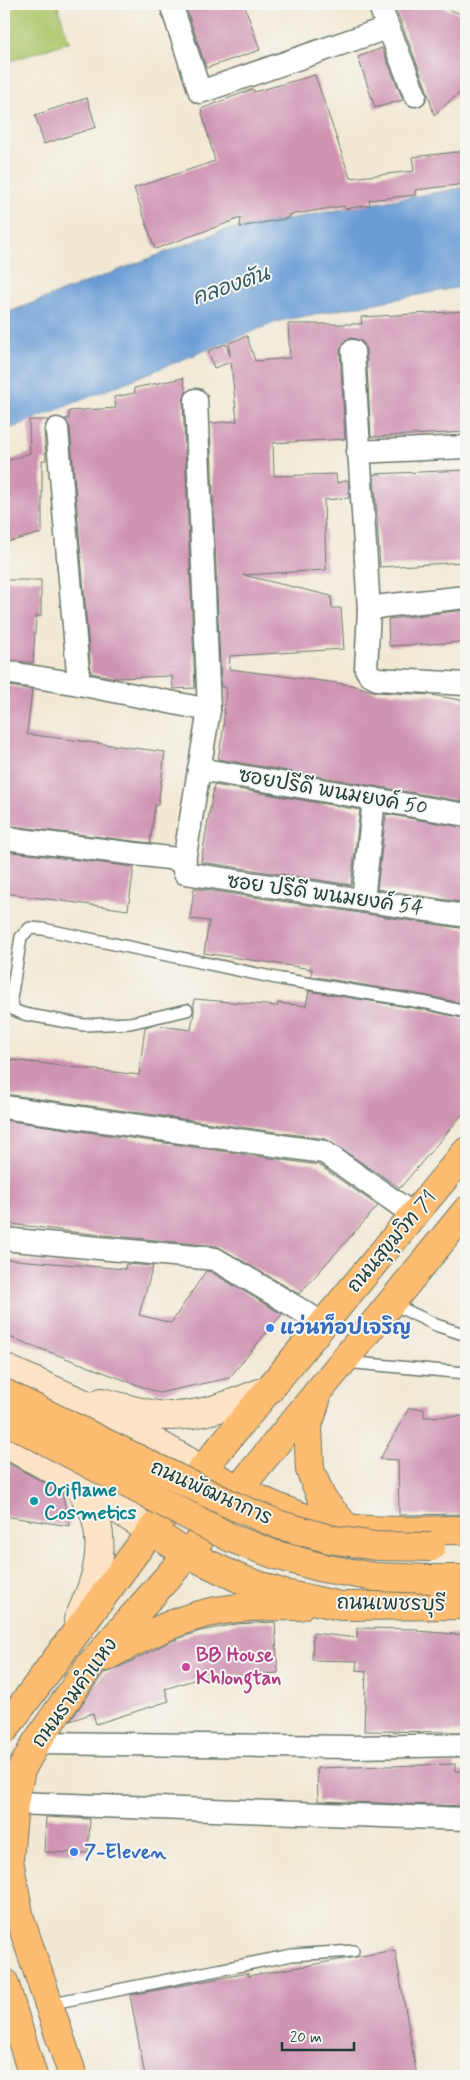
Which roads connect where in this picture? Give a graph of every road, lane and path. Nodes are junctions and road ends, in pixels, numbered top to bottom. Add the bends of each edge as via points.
1 (171, 4) edge
2 (379, 4) edge
3 (387, 28) junction
4 (415, 95) dead end
5 (353, 352) dead end
6 (196, 400) dead end
7 (57, 429) dead end
8 (466, 447) edge
9 (358, 452) junction
10 (466, 597) edge
11 (369, 610) junction
12 (4, 672) edge
13 (79, 684) junction
14 (466, 684) edge
15 (209, 710) junction
16 (199, 769) junction
17 (374, 799) junction
18 (466, 815) edge
19 (4, 838) edge
20 (185, 866) junction
21 (363, 900) junction
22 (466, 916) edge
23 (187, 1010) dead end
24 (466, 1012) edge
25 (4, 1107) edge
26 (466, 1152) edge
27 (466, 1211) edge
28 (414, 1215) junction
29 (4, 1239) edge
30 (391, 1303) junction
31 (324, 1324) junction
32 (466, 1335) edge
33 (343, 1362) junction
34 (4, 1368) edge
35 (466, 1372) edge
36 (270, 1389) junction
37 (54, 1390) junction
38 (4, 1393) edge
39 (318, 1393) junction
40 (4, 1419) edge
41 (4, 1443) edge
42 (203, 1470) junction
43 (76, 1482) junction
44 (239, 1490) junction
45 (347, 1528) junction
46 (466, 1530) edge
47 (151, 1531) junction
48 (466, 1547) edge
49 (188, 1554) junction
50 (431, 1579) joint
51 (466, 1579) edge
52 (466, 1604) edge
53 (341, 1606) junction
54 (65, 1646) junction
55 (90, 1665) junction
56 (4, 1730) edge
57 (36, 1743) junction
58 (466, 1746) edge
59 (14, 1803) junction
60 (466, 1819) edge
61 (352, 1951) dead end
62 (4, 1982) edge
63 (48, 2004) junction
64 (33, 2076) edge
65 (73, 2076) edge

1 - 3 street via 200,92
2 - 3 street
3 - 4 street
5 - 9 street
6 - 15 street
7 - 13 street
8 - 9 street
9 - 11 street
10 - 11 street
11 - 14 street via 366,669 370,675 377,679
12 - 13 street
13 - 15 street
15 - 16 street
16 - 17 street, ซอยปรีดี พนมยงค์ 50
16 - 20 street
17 - 18 street, ซอยปรีดี พนมยงค์ 50
17 - 21 street
19 - 20 street, ซอย ปรีดี พนมยงค์ 54
20 - 21 street, ซอย ปรีดี พนมยงค์ 54 via 190,875
21 - 22 street, ซอย ปรีดี พนมยงค์ 54
23 - 24 lane via 130,1023 84,1025 14,1010 11,999 21,937 30,928 43,928 281,979
25 - 28 street via 324,1152
26 - 28 main road, ถนนสุขุมวิท 71
27 - 30 main road, ถนนสุขุมวิท 71
28 - 31 main road, ถนนสุขุมวิท 71
29 - 31 street via 215,1259
30 - 32 lane via 436,1325
30 - 33 main road, ถนนสุขุมวิท 71
31 - 36 main road, ถนนสุขุมวิท 71
33 - 35 lane
33 - 39 main road, ถนนสุขุมวิท 71
34 - 37 main road, ถนนพัฒนาการ
36 - 37 main road via 227,1407 168,1416
36 - 42 main road, ถนนสุขุมวิท 71
37 - 42 main road, ถนนพัฒนาการ via 102,1412
38 - 48 main road, ถนนพัฒนาการ, bridge via 234,1506 280,1525 330,1539 375,1546
39 - 44 main road, ถนนสุขุมวิท 71
39 - 45 main road via 308,1426 310,1470 322,1499
40 - 50 main road, ถนนพัฒนาการ, bridge via 240,1541 276,1555 375,1577
41 - 43 main road
42 - 44 main road
42 - 47 main road, ถนนรามคำแหง
43 - 47 main road
43 - 54 main road via 96,1518 100,1540 99,1566 92,1591
44 - 45 main road via 304,1518
44 - 49 main road, ถนนรามคำแหง
45 - 46 main road
47 - 49 main road, ถนนเพชรบุรี
47 - 54 main road, ถนนรามคำแหง
49 - 53 main road, ถนนเพชรบุรี via 238,1578 284,1594
49 - 55 main road, ถนนรามคำแหง
50 - 51 main road, ถนนเพชรบุรี
52 - 53 main road, ถนนเพชรบุรี
53 - 55 main road via 267,1606 196,1615
54 - 56 main road, ถนนรามคำแหง
55 - 57 main road, ถนนรามคำแหง
57 - 58 street
57 - 59 main road, ถนนรามคำแหง via 22,1770
59 - 60 street
59 - 63 main road, ถนนรามคำแหง via 9,1860 20,1919
61 - 63 lane via 292,1955
62 - 64 main road
63 - 65 main road, ถนนรามคำแหง

